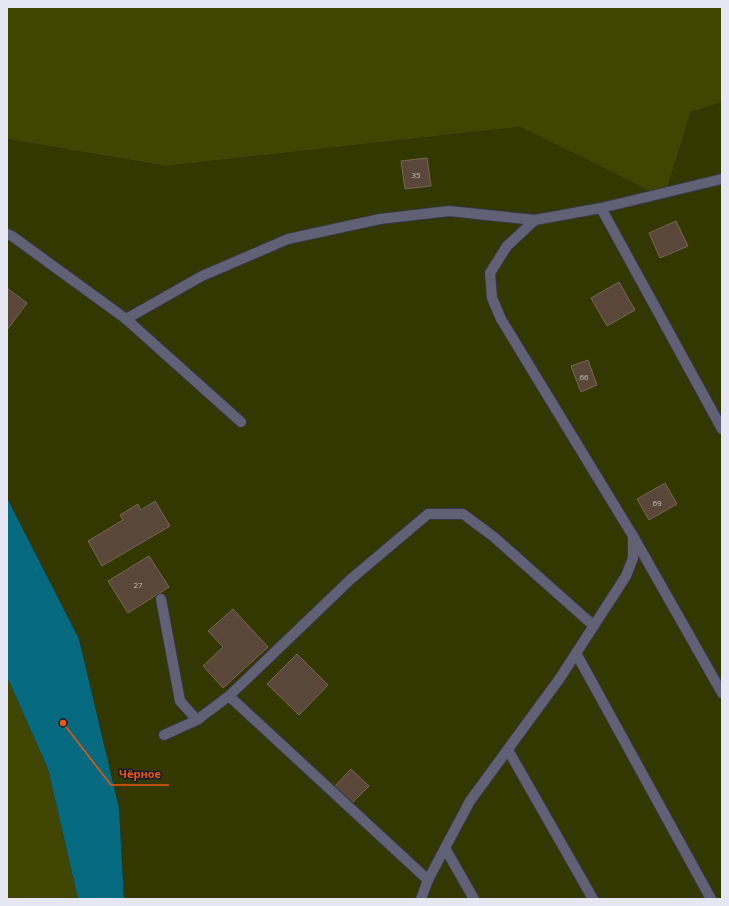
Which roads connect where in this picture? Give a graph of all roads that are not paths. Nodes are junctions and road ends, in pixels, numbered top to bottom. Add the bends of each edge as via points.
1 (722, 179) edge
2 (601, 208) junction
3 (535, 220) junction
4 (7, 234) edge
5 (126, 320) junction
6 (241, 422) dead end
7 (722, 430) edge
8 (633, 536) junction
9 (161, 599) dead end
10 (594, 626) junction
11 (576, 653) junction
12 (722, 694) edge
13 (229, 696) junction
14 (197, 720) junction
15 (164, 736) dead end
16 (508, 750) junction
17 (445, 848) junction
18 (428, 880) junction
19 (421, 899) edge
20 (474, 899) edge
21 (593, 899) edge
22 (711, 899) edge

1 - 2 street
2 - 3 street
2 - 7 street
3 - 5 street via 449,211 380,219 288,239 202,276
3 - 8 street via 507,246 490,273 492,298 501,319
4 - 5 street
5 - 6 street
8 - 10 street via 633,558 626,576
8 - 12 street
9 - 14 street via 180,701
10 - 11 street
10 - 13 street via 494,537 463,514 428,514 351,579
11 - 16 street
11 - 22 street
13 - 14 street
13 - 18 street
14 - 15 street
16 - 17 street via 470,801
16 - 21 street
17 - 18 street
17 - 20 street
18 - 19 street

